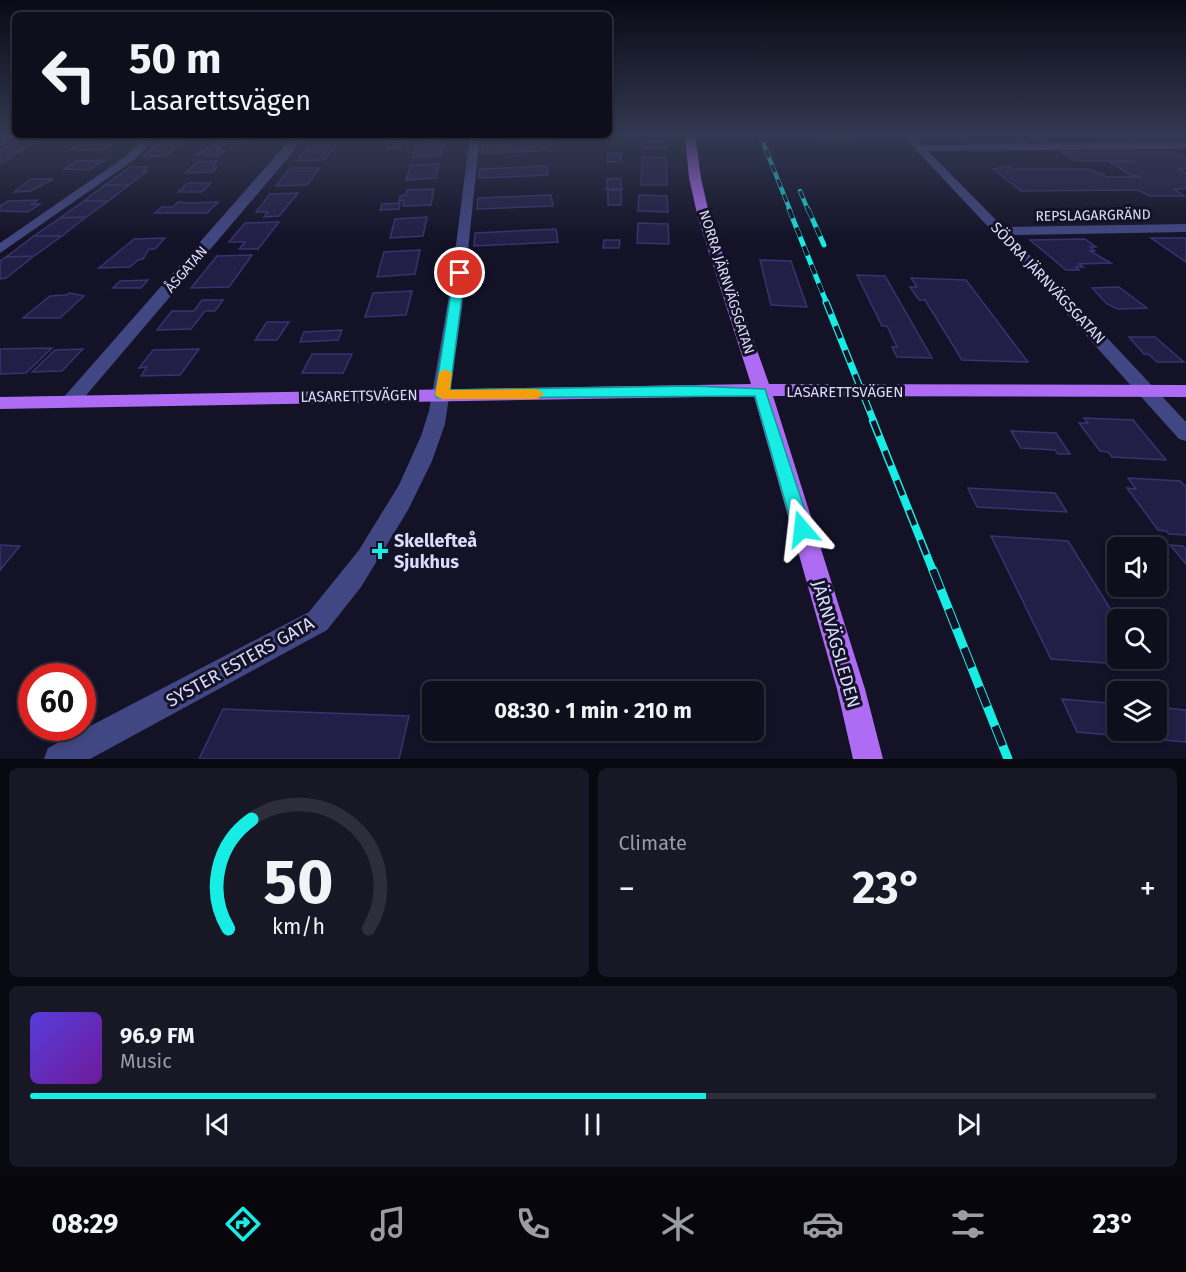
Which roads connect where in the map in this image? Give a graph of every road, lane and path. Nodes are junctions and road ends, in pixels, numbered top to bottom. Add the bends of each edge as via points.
1 (112, 170) edge
2 (271, 170) edge
3 (472, 170) edge
4 (694, 170) edge
5 (942, 170) edge
6 (1186, 228) edge
7 (1000, 231) junction
8 (0, 249) edge
9 (1149, 391) junction
10 (1186, 391) edge
11 (760, 392) junction
12 (442, 395) junction
13 (70, 402) junction
14 (0, 403) edge
15 (1186, 434) edge
16 (59, 759) edge
17 (868, 759) edge

1 - 8 street
2 - 13 street, ÅSGATAN
3 - 12 street, SYSTER ESTERS GATA
4 - 11 main road, NORRA JÄRNVÄGSGATAN via 704,218
5 - 7 street, SÖDRA JÄRNVÄGSGATAN
6 - 7 street, REPSLAGARGRÄND
7 - 9 street, SÖDRA JÄRNVÄGSGATAN
9 - 10 main road, LASARETTSVÄGEN
9 - 11 main road, LASARETTSVÄGEN
9 - 15 street, SÖDRA JÄRNVÄGSGATAN
11 - 12 main road, LASARETTSVÄGEN
11 - 17 main road, JÄRNVÄGSLEDEN via 851,689
12 - 13 main road, LASARETTSVÄGEN
12 - 16 street, SYSTER ESTERS GATA via 416,475 347,588 318,621
13 - 14 main road, LASARETTSVÄGEN

